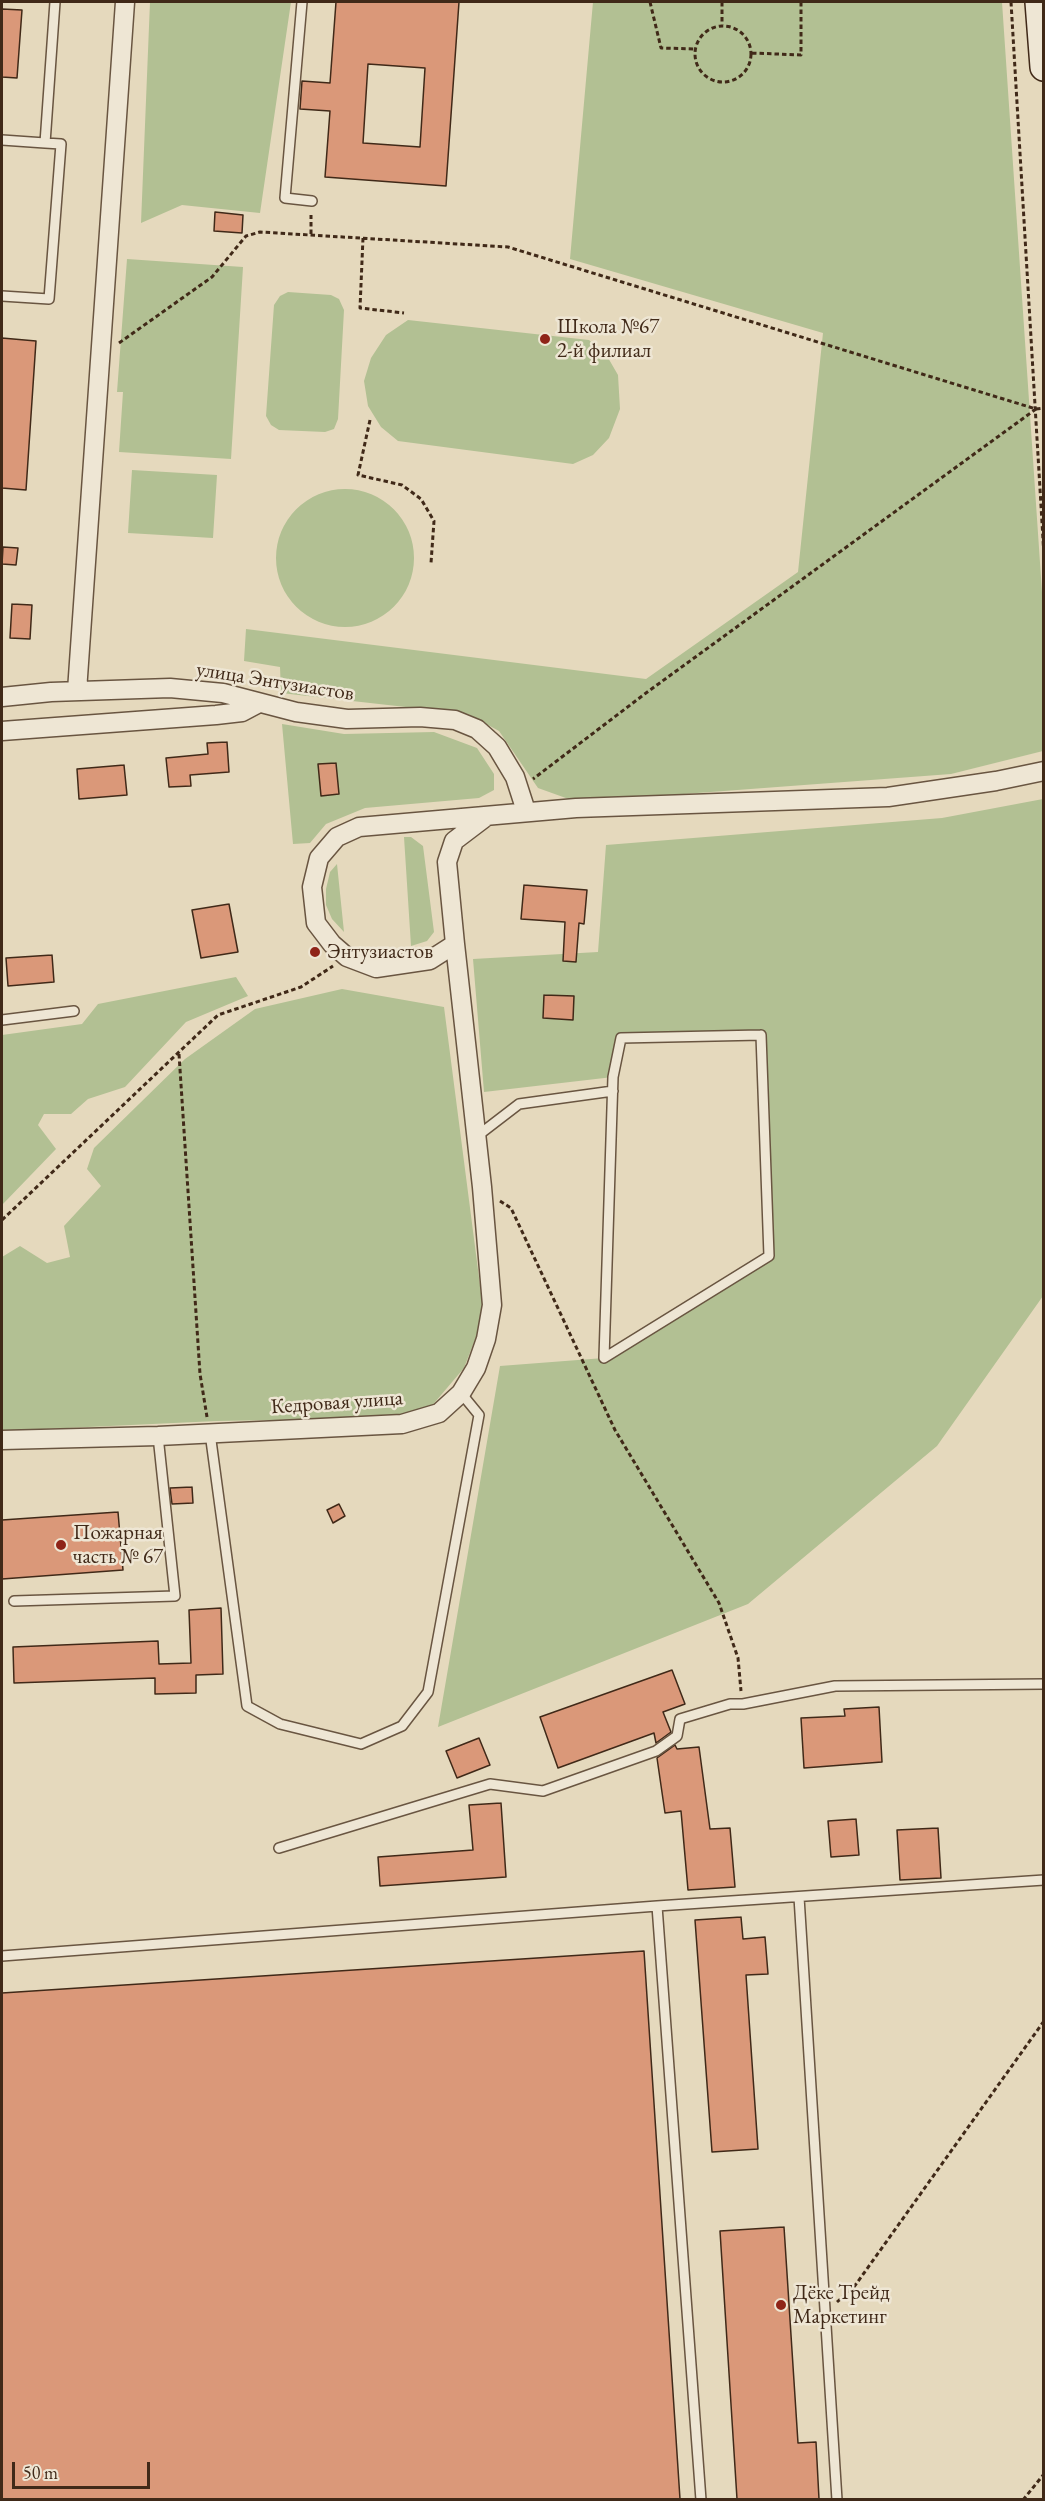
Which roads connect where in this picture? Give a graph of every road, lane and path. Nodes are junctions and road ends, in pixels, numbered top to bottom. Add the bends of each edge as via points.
1 (55, 2) edge
2 (125, 2) edge
3 (302, 2) edge
4 (650, 2) edge
5 (722, 2) edge
6 (801, 2) edge
7 (1011, 2) edge
8 (1039, 2) edge
9 (722, 25) junction
10 (695, 49) junction
11 (752, 53) junction
12 (1044, 67) edge
13 (2, 140) edge
14 (45, 143) junction
15 (312, 201) joint
16 (310, 234) junction
17 (363, 238) junction
18 (2, 296) edge
19 (404, 313) dead end
20 (117, 344) dead end
21 (1044, 408) edge
22 (1036, 409) junction
23 (370, 420) dead end
24 (1044, 556) edge
25 (431, 563) dead end
26 (77, 691) junction
27 (2, 697) edge
28 (259, 703) junction
29 (2, 731) edge
30 (1044, 771) edge
31 (520, 790) junction
32 (526, 811) junction
33 (487, 816) junction
34 (454, 944) junction
35 (347, 957) junction
36 (74, 1011) dead end
37 (2, 1020) edge
38 (179, 1054) junction
39 (614, 1091) junction
40 (476, 1137) junction
41 (482, 1187) junction
42 (2, 1220) edge
43 (461, 1393) junction
44 (210, 1433) junction
45 (158, 1436) junction
46 (2, 1440) edge
47 (14, 1601) dead end
48 (1044, 1684) edge
49 (743, 1704) junction
50 (279, 1848) dead end
51 (1044, 1880) edge
52 (799, 1897) junction
53 (657, 1906) junction
54 (2, 1956) edge
55 (1044, 2021) edge
56 (825, 2314) junction
57 (1044, 2474) edge
58 (701, 2499) edge
59 (837, 2499) edge
60 (1023, 2499) edge

1 - 14 lane
2 - 26 street
3 - 15 lane via 285,198
4 - 10 path via 661,48
5 - 9 path
6 - 11 path via 801,55
7 - 22 path
8 - 12 main road
9 - 10 path via 704,32
9 - 11 path via 746,36
10 - 11 path via 705,76 724,82 733,81 747,70
13 - 14 lane
14 - 18 lane via 61,144 50,299
15 - 16 path
16 - 17 path
16 - 20 path via 260,232 246,236 212,277
17 - 19 path via 360,308
17 - 22 path via 508,247
21 - 22 path
22 - 24 path
22 - 31 path via 646,693
23 - 25 path via 358,476 402,485 421,499 434,521
26 - 27 street, улица Энтузиастов
26 - 28 street, улица Энтузиастов via 170,688 223,693
28 - 29 street via 242,711 216,715
28 - 31 street, улица Энтузиастов via 347,719 455,720 477,729 497,747
30 - 32 street via 888,797
31 - 32 street, улица Энтузиастов
32 - 33 street
33 - 34 street, Кедровая улица via 454,841 447,862
33 - 35 street via 359,827 337,837 319,858 312,887 316,923
34 - 35 street via 430,960 376,968
34 - 40 street, Кедровая улица
35 - 38 path via 301,987 218,1015
36 - 37 lane
38 - 42 path
38 - 44 path via 200,1374
39 - 39 lane via 621,1038 761,1035 769,1257 604,1358
39 - 40 lane via 519,1104
40 - 41 street, Кедровая улица
41 - 43 street, Кедровая улица via 492,1305 476,1368
41 - 49 path via 511,1208 615,1430 719,1603 738,1658
43 - 44 street, Кедровая улица via 439,1413 402,1424
43 - 44 lane via 479,1415 429,1692 402,1726 361,1744 280,1724 247,1706
44 - 45 street, Кедровая улица
45 - 46 street, Кедровая улица
45 - 47 lane via 175,1596
48 - 49 lane via 835,1686
49 - 50 lane via 730,1704 680,1719 677,1736 656,1751 543,1791 490,1785
51 - 52 lane
52 - 53 lane
52 - 56 lane
53 - 54 lane
53 - 58 lane
55 - 56 path via 854,2287
56 - 59 lane
57 - 60 path

